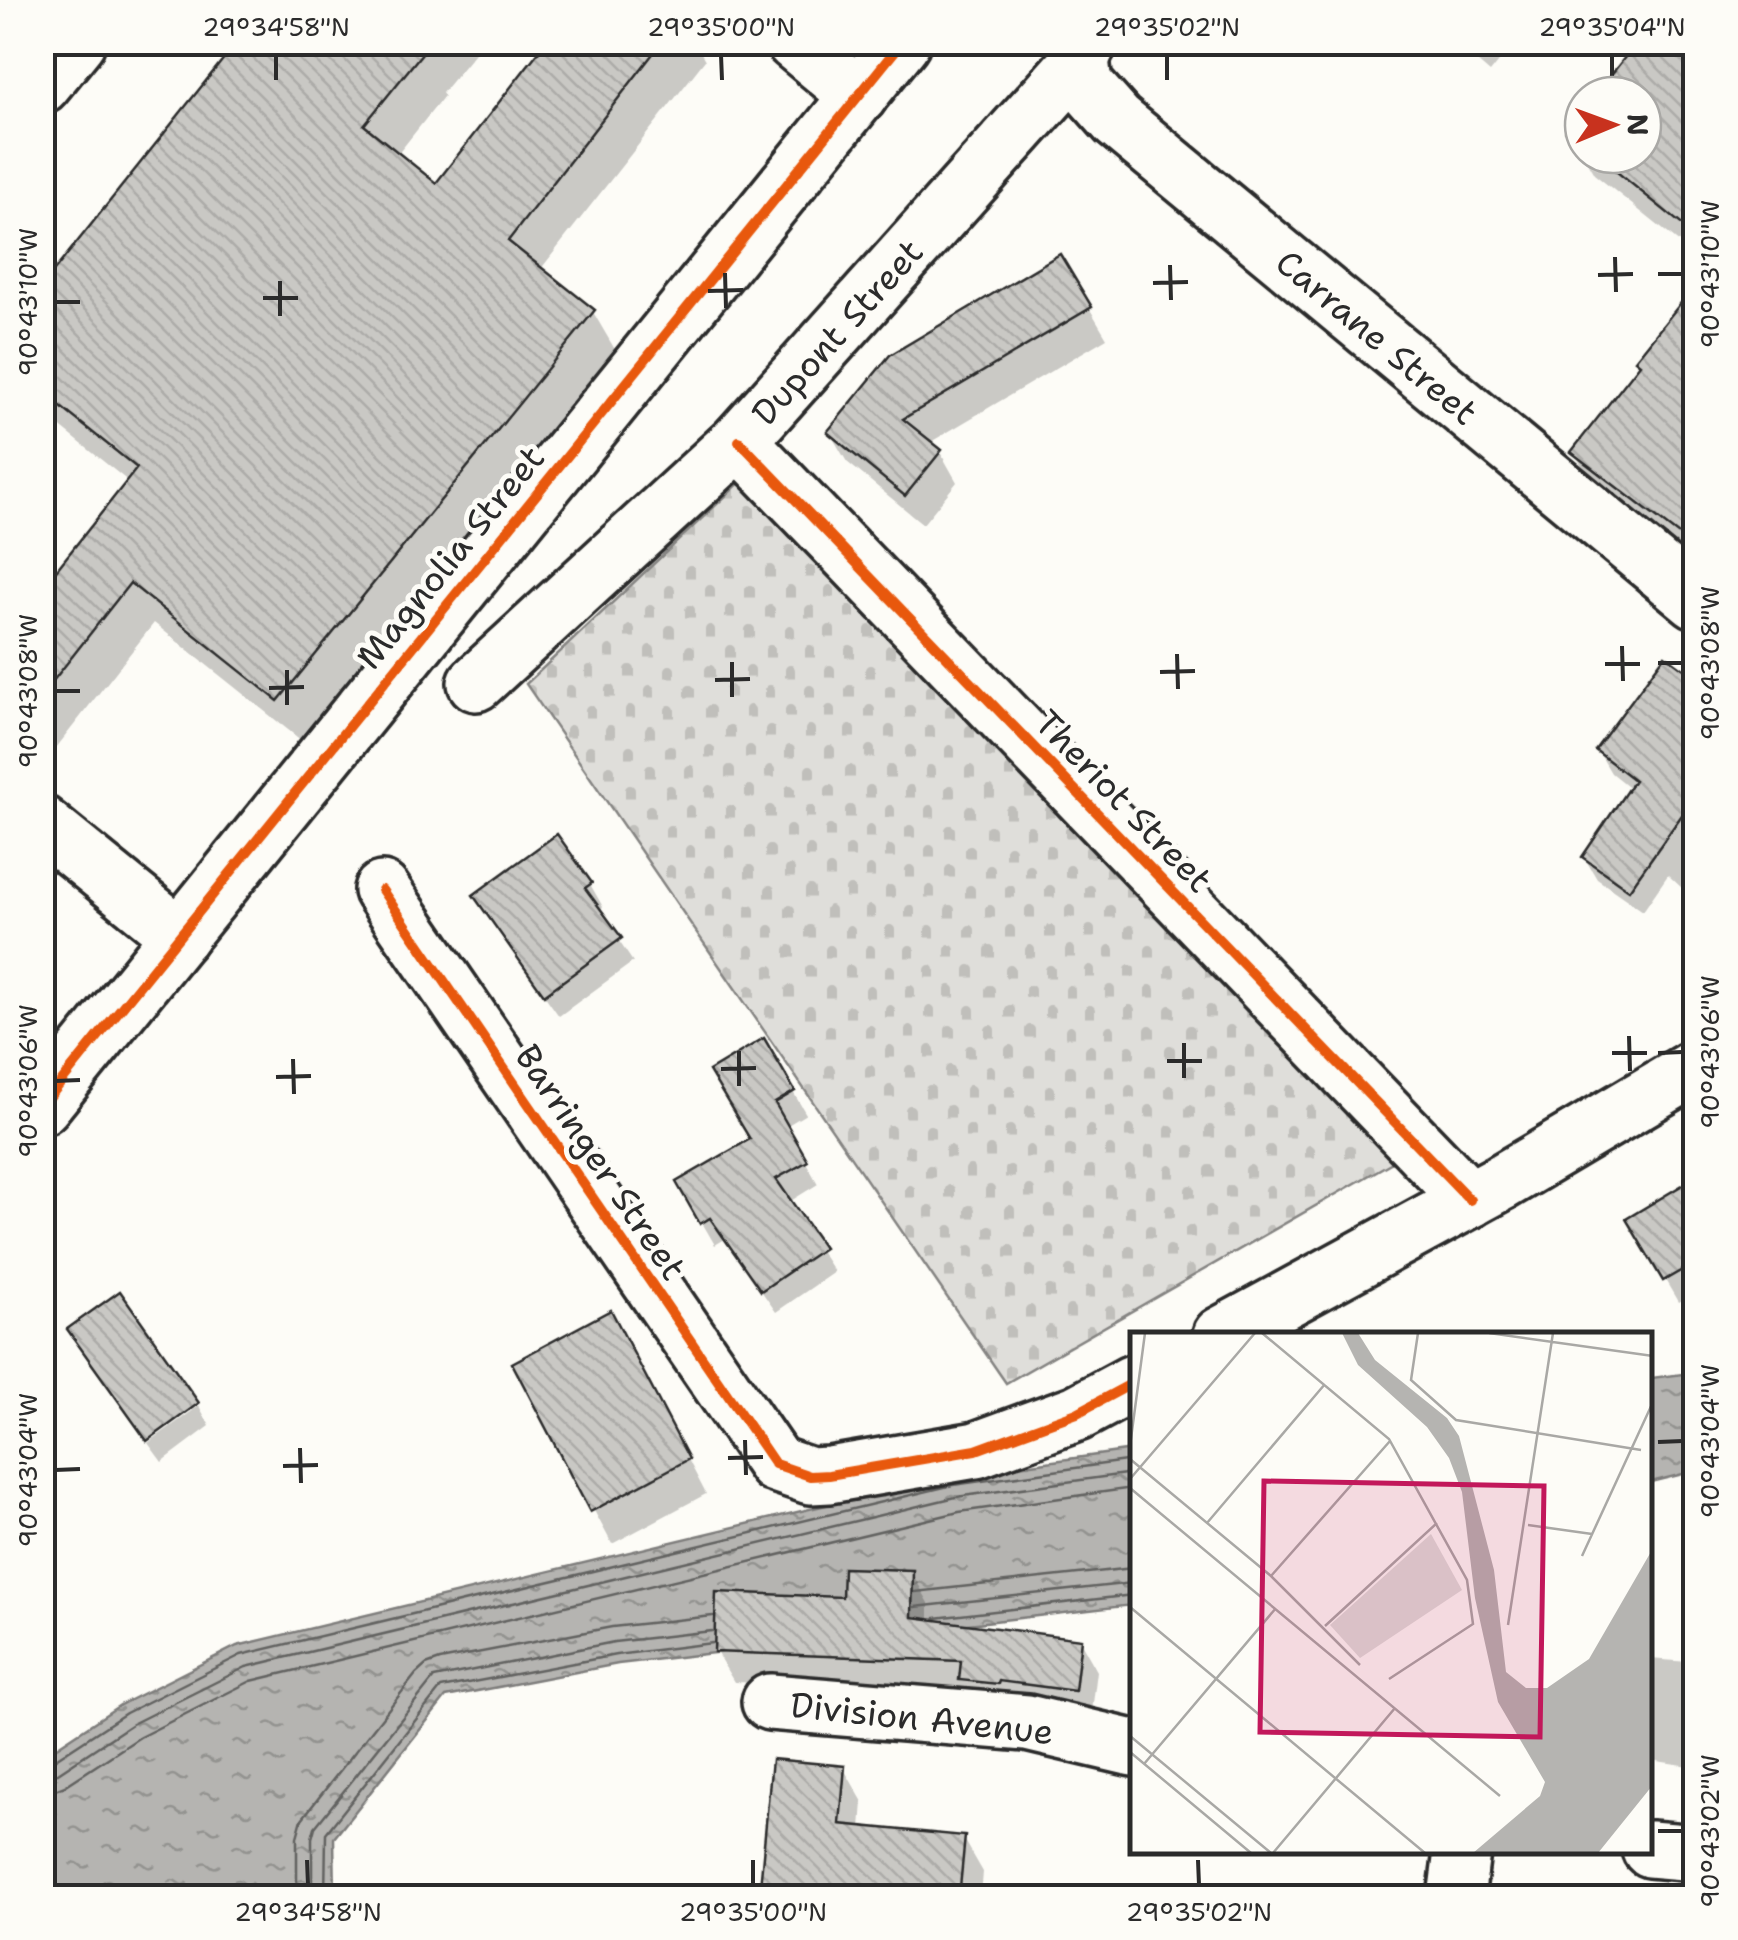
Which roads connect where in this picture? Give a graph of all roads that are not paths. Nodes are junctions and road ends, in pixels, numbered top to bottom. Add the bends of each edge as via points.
1 (77, 42) edge
2 (794, 42) edge
3 (902, 42) edge
4 (1085, 51) edge
5 (42, 85) edge
6 (859, 96) junction
7 (739, 441) junction
8 (1696, 600) edge
9 (476, 683) dead end
10 (42, 824) edge
11 (382, 890) dead end
12 (180, 936) junction
13 (1696, 1066) edge
14 (42, 1106) edge
15 (1470, 1200) junction
16 (1227, 1332) edge
17 (1130, 1385) edge
18 (770, 1702) dead end
19 (1130, 1747) edge
20 (1653, 1849) edge
21 (1696, 1854) edge
22 (1462, 1855) edge
23 (1456, 1898) edge

1 - 5 street
2 - 6 street
3 - 6 street, Magnolia Street
4 - 7 street, Dupont Street
4 - 8 street, Carrane Street via 1084,84 1116,121
6 - 12 street, Magnolia Street
7 - 9 street, Dupont Street
7 - 15 street, Theriot Street
10 - 12 street
11 - 17 street, Barringer Street via 775,1464 829,1475 976,1450 1077,1413
12 - 14 street, Magnolia Street
13 - 15 street
15 - 16 street
18 - 19 street, Division Avenue via 1027,1723
20 - 21 street
22 - 23 street

